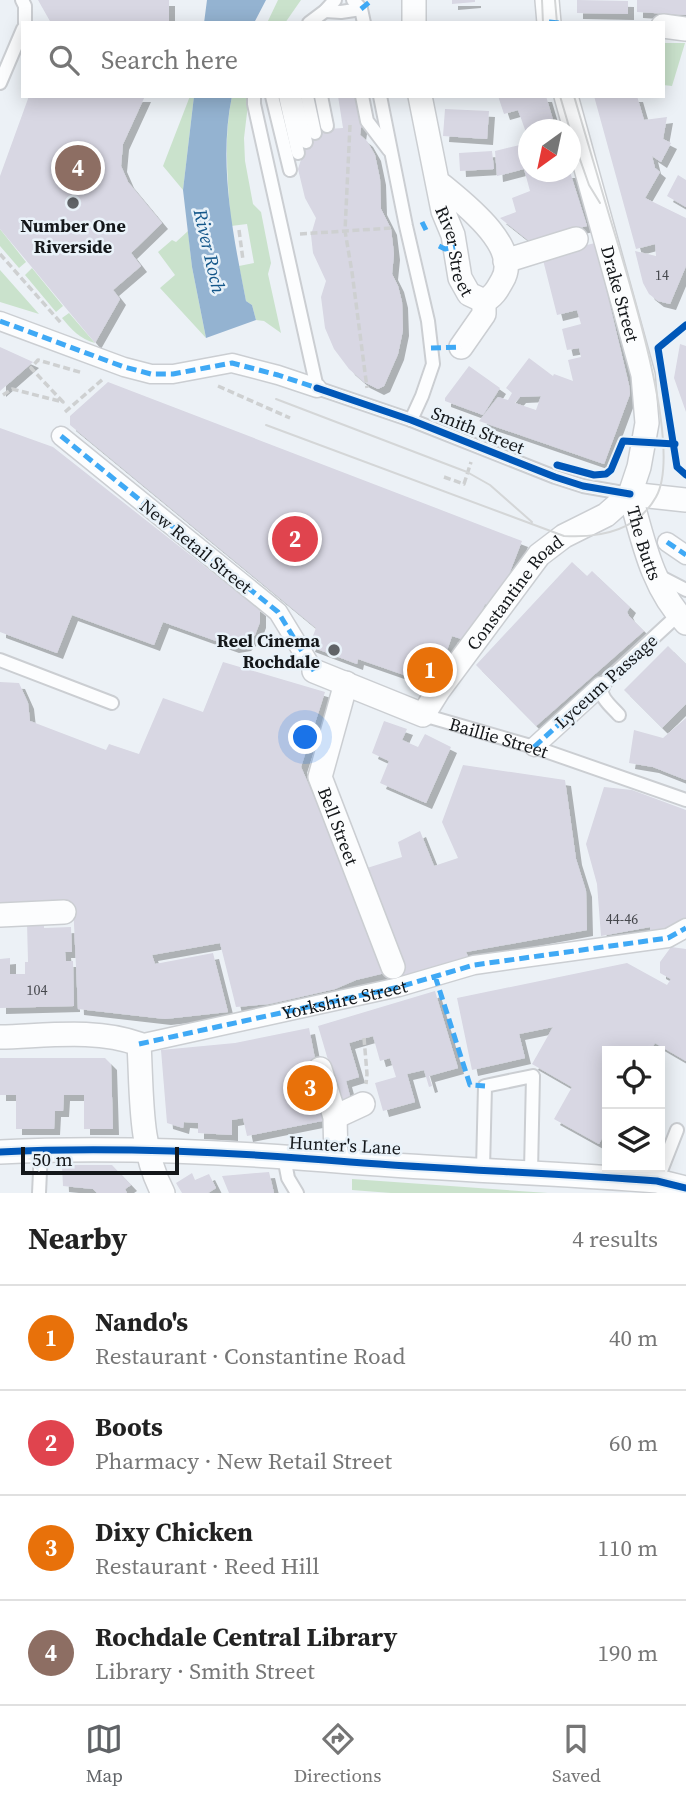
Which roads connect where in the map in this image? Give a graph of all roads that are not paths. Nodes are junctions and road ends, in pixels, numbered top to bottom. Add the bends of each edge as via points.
1 (22, 0) edge
2 (335, 0) edge
3 (414, 0) edge
4 (547, 0) edge
5 (357, 4) edge
6 (325, 11) junction
7 (342, 12) edge
8 (25, 21) edge
9 (312, 21) edge
10 (363, 21) edge
11 (414, 21) edge
12 (549, 21) edge
13 (665, 26) edge
14 (686, 29) edge
15 (21, 34) edge
16 (0, 83) edge
17 (254, 98) edge
18 (272, 98) edge
19 (285, 98) edge
20 (296, 98) edge
21 (307, 98) edge
22 (321, 98) edge
23 (362, 98) edge
24 (380, 98) edge
25 (420, 98) edge
26 (567, 98) edge
27 (327, 126) dead end
28 (298, 153) dead end
29 (391, 153) junction
30 (290, 170) dead end
31 (438, 182) junction
32 (576, 239) dead end
33 (505, 261) junction
34 (484, 301) junction
35 (0, 321) edge
36 (461, 347) dead end
37 (317, 388) junction
38 (411, 420) junction
39 (61, 436) dead end
40 (631, 494) junction
41 (686, 500) edge
42 (667, 541) dead end
43 (686, 555) edge
44 (653, 573) junction
45 (686, 590) edge
46 (682, 619) edge
47 (0, 660) edge
48 (314, 671) joint
49 (346, 683) junction
50 (601, 686) junction
51 (112, 703) dead end
52 (423, 715) junction
53 (619, 715) dead end
54 (534, 747) junction
55 (686, 800) edge
56 (64, 912) dead end
57 (0, 915) edge
58 (686, 928) edge
59 (393, 967) dead end
60 (0, 1037) edge
61 (139, 1044) junction
62 (320, 1069) dead end
63 (363, 1104) road end
64 (335, 1117) junction
65 (677, 1130) dead end
66 (41, 1150) junction
67 (146, 1151) junction
68 (0, 1152) edge
69 (284, 1157) junction
70 (336, 1160) junction
71 (483, 1169) junction
72 (531, 1171) junction
73 (657, 1181) junction
74 (686, 1188) edge
75 (39, 1193) edge
76 (163, 1193) edge
77 (298, 1193) edge

1 - 8 lane
2 - 6 lane
3 - 11 street
4 - 12 street
5 - 7 lane
5 - 10 lane
6 - 7 lane
6 - 9 lane
13 - 14 street
15 - 16 lane
17 - 37 lane
18 - 30 lane
19 - 28 lane
20 - 21 lane via 310,137
22 - 27 lane
23 - 29 lane via 367,121
24 - 29 lane
25 - 31 street, River Street
26 - 40 street, Drake Street via 643,375 647,424
29 - 38 lane via 433,364
31 - 33 street, River Street via 490,231 503,248
31 - 34 street, River Street via 460,278 469,294
32 - 33 street
33 - 34 street, River Street via 505,277
34 - 36 street via 484,314
35 - 37 street, Smith Street via 151,374 232,363
37 - 38 lane, Smith Street
38 - 40 lane, Smith Street via 555,477
39 - 48 street, New Retail Street via 278,612
40 - 41 street
40 - 44 street, The Butts
40 - 52 street, Constantine Road via 606,515 553,542 539,555
42 - 43 street
44 - 45 lane
44 - 46 street, The Butts
46 - 50 lane, Lyceum Passage
47 - 51 lane
48 - 49 street, Baillie Street
49 - 52 street, Baillie Street
49 - 59 street, Bell Street via 320,777
50 - 53 lane via 604,698
50 - 54 street, Lyceum Passage
52 - 54 lane, Baillie Street
54 - 55 lane, Baillie Street
56 - 57 street
58 - 61 street, Yorkshire Street via 668,938 474,965
60 - 61 street, Yorkshire Street via 102,1035
61 - 67 street
62 - 64 street
63 - 64 street
64 - 70 street
65 - 73 lane
66 - 67 street, Hunter's Lane
66 - 68 street, Hunter's Lane
66 - 75 lane
67 - 69 street, Hunter's Lane
67 - 76 street
69 - 70 street, Hunter's Lane
69 - 77 lane via 288,1178
70 - 71 street, Hunter's Lane
71 - 72 street, Hunter's Lane
71 - 72 lane via 485,1086 533,1076
72 - 73 street, Hunter's Lane
73 - 74 street, Hunter's Lane

